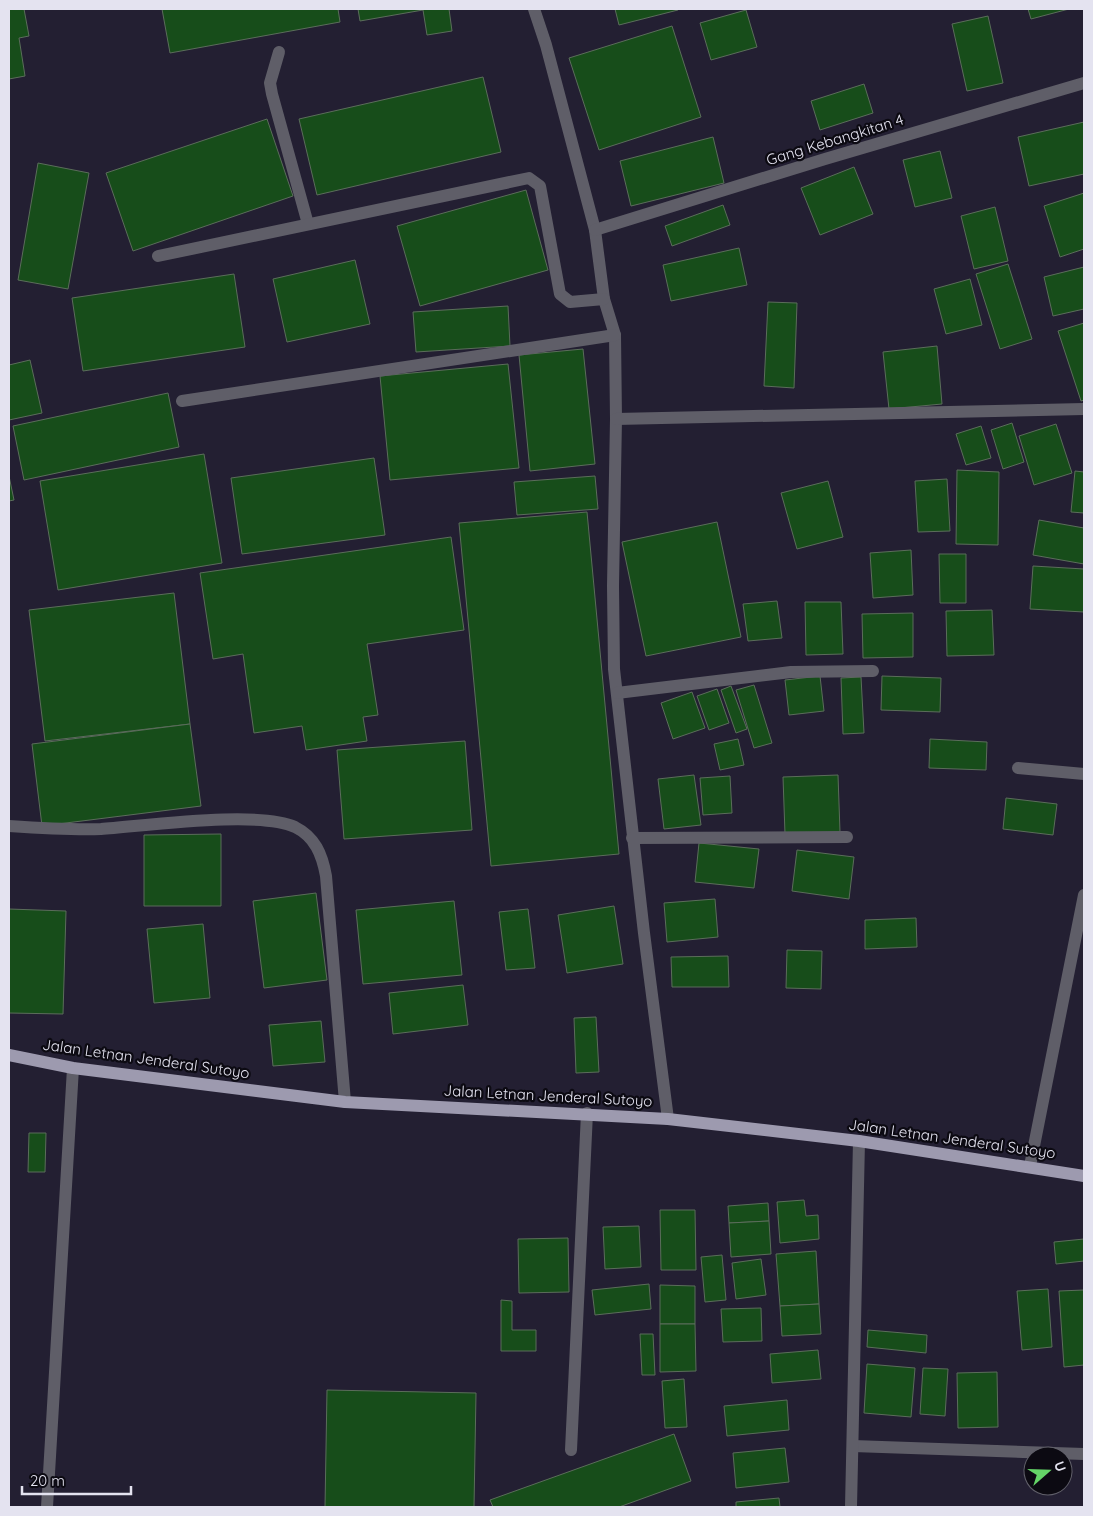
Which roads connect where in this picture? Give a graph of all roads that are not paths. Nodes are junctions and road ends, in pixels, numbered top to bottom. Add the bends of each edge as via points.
1 (534, 9) edge
2 (279, 52) dead end
3 (1084, 83) edge
4 (308, 224) junction
5 (595, 230) junction
6 (158, 256) dead end
7 (604, 299) junction
8 (615, 335) junction
9 (182, 401) dead end
10 (1084, 409) edge
11 (616, 419) junction
12 (873, 671) dead end
13 (617, 692) junction
14 (1018, 768) dead end
15 (1084, 774) edge
16 (9, 826) edge
17 (847, 837) dead end
18 (632, 838) junction
19 (1084, 896) edge
20 (1082, 926) edge
21 (9, 1055) edge
22 (73, 1068) junction
23 (345, 1102) junction
24 (587, 1113) junction
25 (668, 1119) junction
26 (858, 1142) junction
27 (1030, 1166) junction
28 (1084, 1176) edge
29 (853, 1446) junction
30 (571, 1450) dead end
31 (1084, 1454) edge
32 (47, 1507) edge
33 (851, 1507) edge

1 - 5 street
2 - 4 street via 270,83
3 - 5 street, Gang Kebangkitan 4
4 - 6 street
4 - 7 street via 529,178 540,186 560,294 570,302
5 - 7 street
7 - 8 street
8 - 9 street
8 - 11 street
10 - 11 street
11 - 13 street via 613,586
12 - 13 street via 791,672
13 - 18 street
14 - 15 street
16 - 23 street via 98,829 277,821 310,837 322,856 326,876
17 - 18 street
18 - 25 street
19 - 20 street
20 - 27 street
21 - 22 main road, Jalan Letnan Jenderal Sutoyo
22 - 23 main road, Jalan Letnan Jenderal Sutoyo
22 - 32 street
23 - 24 main road, Jalan Letnan Jenderal Sutoyo
24 - 25 main road, Jalan Letnan Jenderal Sutoyo
24 - 30 street
25 - 26 main road, Jalan Letnan Jenderal Sutoyo
26 - 27 main road, Jalan Letnan Jenderal Sutoyo
26 - 29 street
27 - 28 main road, Jalan Letnan Jenderal Sutoyo
29 - 31 street
29 - 33 street

